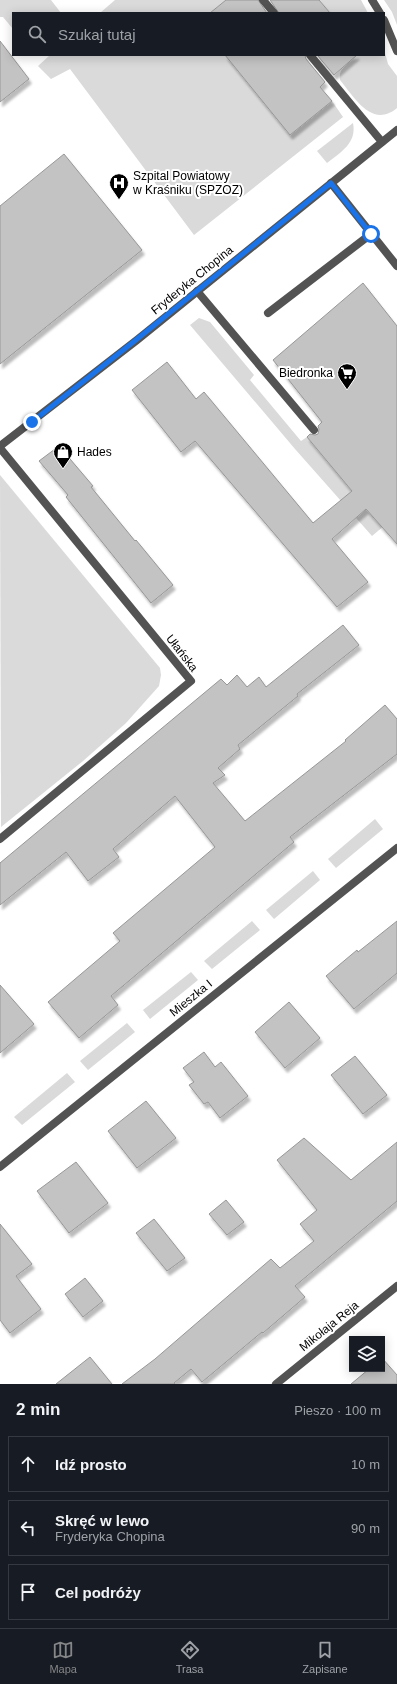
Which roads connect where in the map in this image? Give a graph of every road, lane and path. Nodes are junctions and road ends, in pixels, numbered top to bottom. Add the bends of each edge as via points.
1 (263, 0) edge
2 (372, 0) edge
3 (273, 12) edge
4 (379, 12) edge
5 (385, 22) edge
6 (397, 51) edge
7 (311, 56) edge
8 (397, 130) edge
9 (382, 142) junction
10 (331, 183) junction
11 (371, 234) junction
12 (397, 266) edge
13 (197, 291) junction
14 (268, 313) dead end
15 (314, 430) dead end
16 (0, 447) edge
17 (0, 839) edge
18 (397, 848) edge
19 (0, 1167) edge
20 (397, 1286) edge
21 (276, 1384) edge

1 - 3 street
2 - 4 street
5 - 6 street
7 - 9 street
8 - 9 street, Fryderyka Chopina
9 - 10 street, Fryderyka Chopina
10 - 11 street
10 - 13 street, Fryderyka Chopina
11 - 12 street
11 - 14 street
13 - 15 street
13 - 16 street, Fryderyka Chopina
16 - 17 street, Ułańska via 190,681
18 - 19 street, Mieszka I
20 - 21 street, Mikołaja Reja

